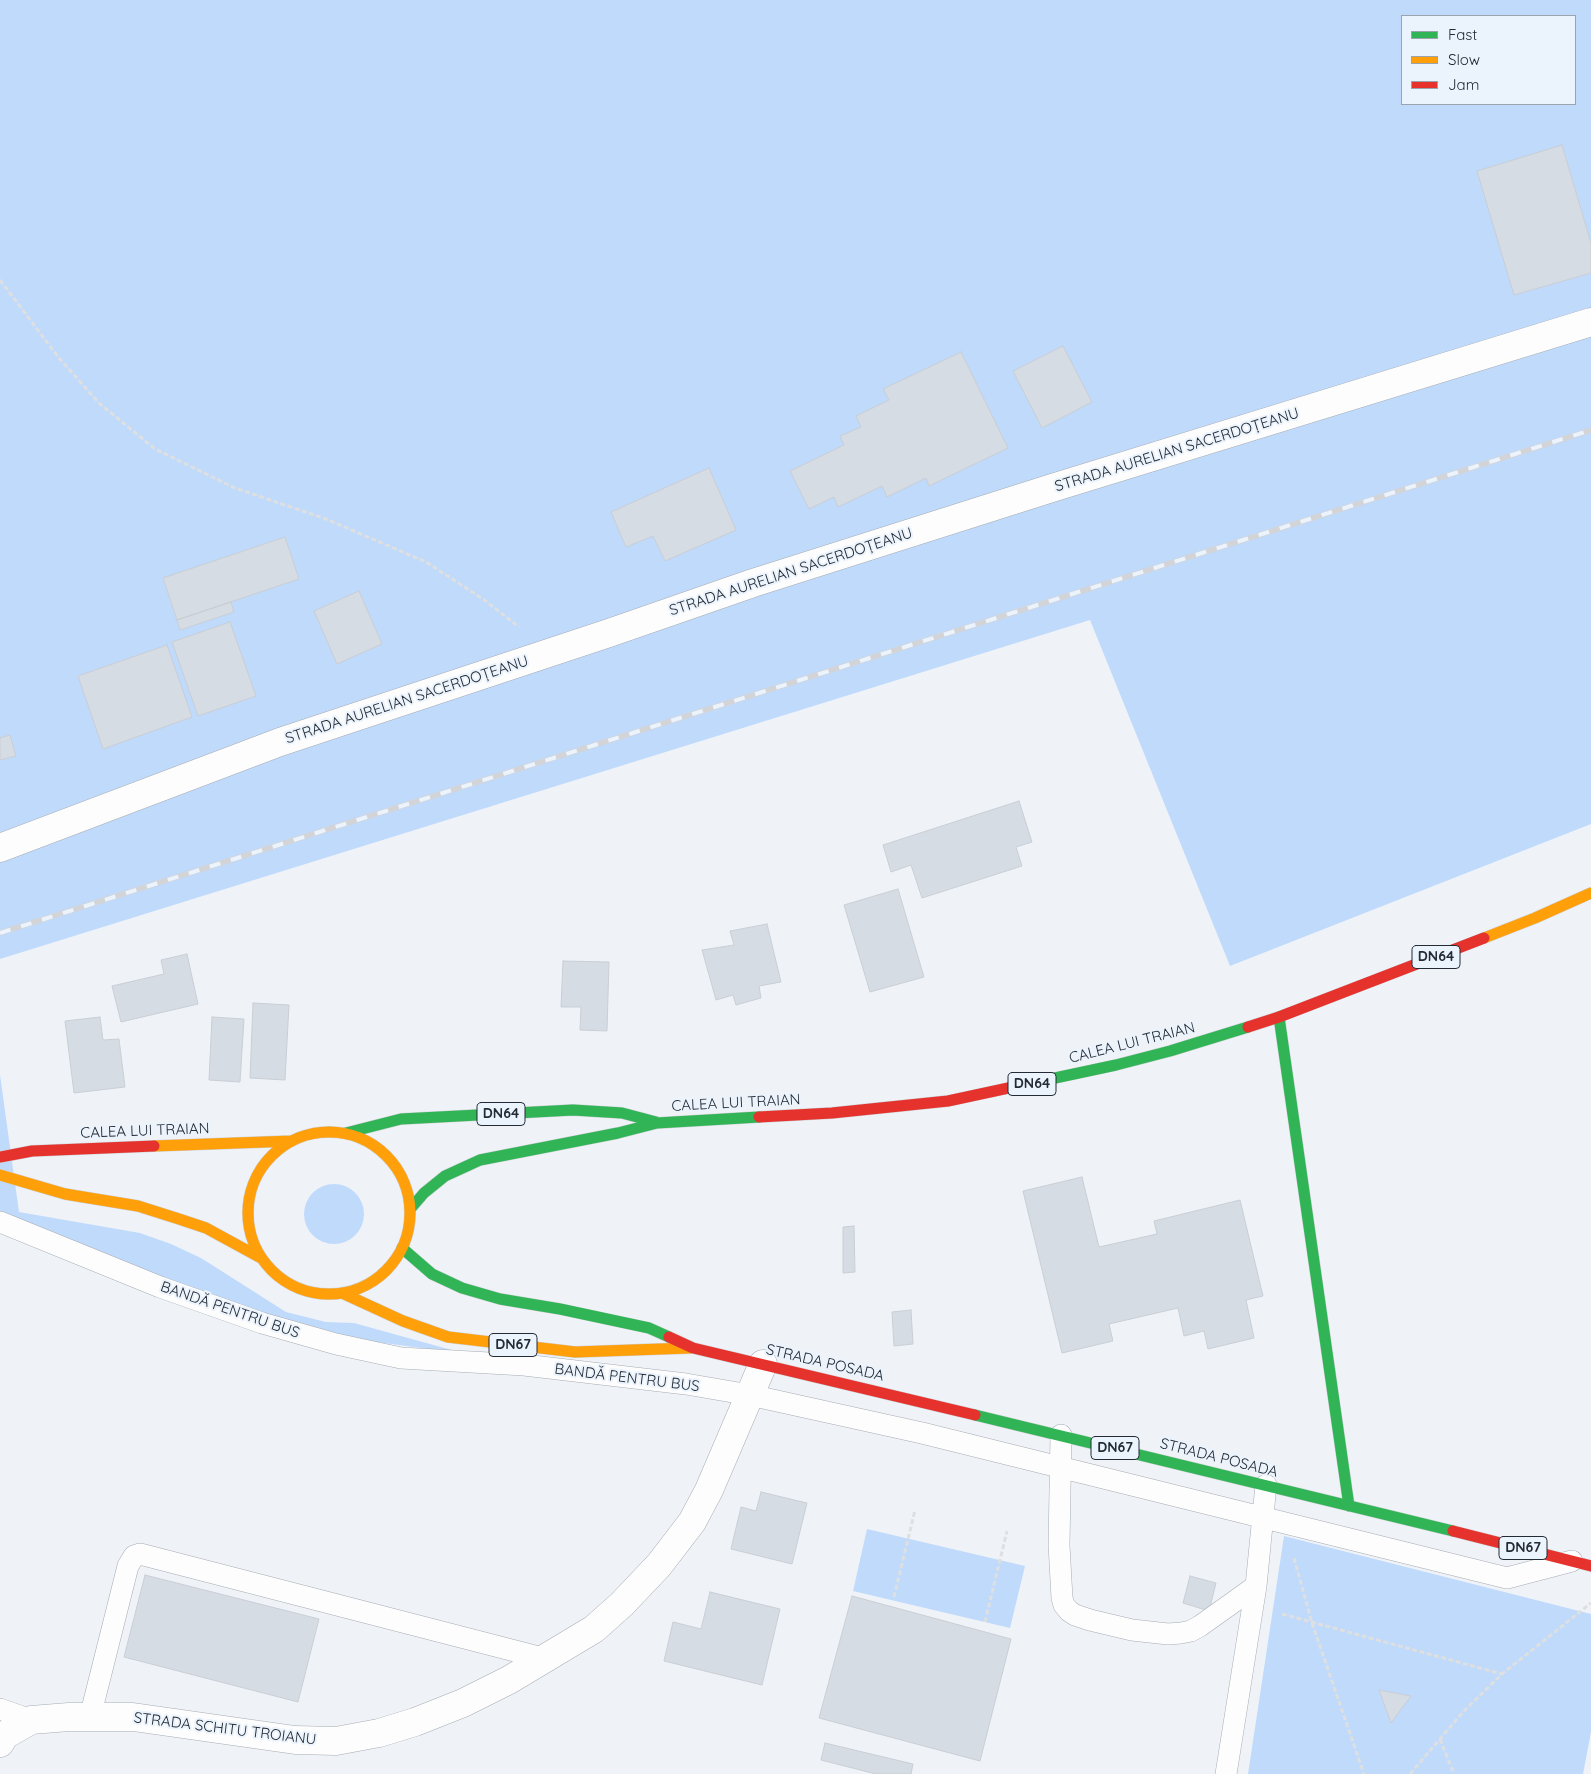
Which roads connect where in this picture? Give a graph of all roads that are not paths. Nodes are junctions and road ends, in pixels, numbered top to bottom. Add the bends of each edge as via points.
1 (1591, 322) edge
2 (0, 848) edge
3 (1591, 893) edge
4 (1279, 1017) junction
5 (657, 1123) junction
6 (346, 1133) junction
7 (292, 1141) junction
8 (0, 1157) edge
9 (0, 1175) edge
10 (411, 1208) junction
11 (0, 1222) edge
12 (402, 1248) junction
13 (261, 1258) junction
14 (342, 1293) junction
15 (693, 1348) junction
16 (763, 1364) junction
17 (750, 1396) junction
18 (1061, 1435) junction
19 (1059, 1467) junction
20 (1266, 1485) junction
21 (1349, 1506) junction
22 (1262, 1516) junction
23 (1582, 1564) edge
24 (1255, 1595) junction
25 (546, 1659) junction
26 (0, 1709) edge
27 (90, 1717) junction
28 (31, 1720) junction
29 (0, 1744) edge
30 (1226, 1774) edge

1 - 2 street, STRADA AURELIAN SACERDOȚEANU via 753,583 280,742
3 - 4 main road, CALEA LUI TRAIAN / DN64 via 1535,918
4 - 5 main road, CALEA LUI TRAIAN / DN64 via 1116,1065 948,1101 832,1113
4 - 21 main road
5 - 6 main road, CALEA LUI TRAIAN / DN64 via 622,1113 573,1110 401,1119
5 - 10 main road, CALEA LUI TRAIAN / DN64 via 480,1160 445,1176
6 - 7 main road via 318,1132
6 - 10 main road via 371,1143 391,1160 405,1182
7 - 8 main road, CALEA LUI TRAIAN via 32,1151
7 - 13 main road via 270,1157 254,1179 248,1205 250,1233
9 - 13 main road via 65,1194 138,1206 171,1216 206,1228
10 - 12 main road via 408,1235
11 - 17 lane, BANDĂ PENTRU BUS via 160,1287 262,1323 336,1344 401,1358 524,1365 686,1384
12 - 14 main road via 398,1259 379,1278 356,1291
12 - 15 main road, STRADA POSADA / DN67 via 432,1274 462,1288 500,1299 649,1328
13 - 14 main road via 279,1278 304,1291 330,1295
14 - 15 main road, STRADA POSADA / DN67 via 448,1338 575,1352
15 - 16 main road, STRADA POSADA / DN67
16 - 17 street, STRADA SCHITU TROIANU
16 - 18 main road, STRADA POSADA / DN67
17 - 19 lane, BANDĂ PENTRU BUS
17 - 25 street, STRADA SCHITU TROIANU via 692,1522 659,1565 594,1629
18 - 19 lane
18 - 20 main road, STRADA POSADA / DN67
19 - 22 lane, BANDĂ PENTRU BUS
19 - 24 lane via 1062,1598 1068,1611 1132,1630 1181,1633 1191,1631
20 - 21 main road, STRADA POSADA / DN67
20 - 22 lane
21 - 23 main road, STRADA POSADA / DN67
22 - 23 lane, BANDĂ PENTRU BUS via 1507,1578
22 - 24 lane
24 - 30 lane
25 - 27 street, STRADA SCHITU TROIANU via 470,1699 414,1722 336,1741 295,1740 133,1718
25 - 27 lane via 140,1554 134,1556 128,1566
26 - 28 lane
27 - 28 street, STRADA SCHITU TROIANU
28 - 29 street, STRADA SCHITU TROIANU via 5,1735

